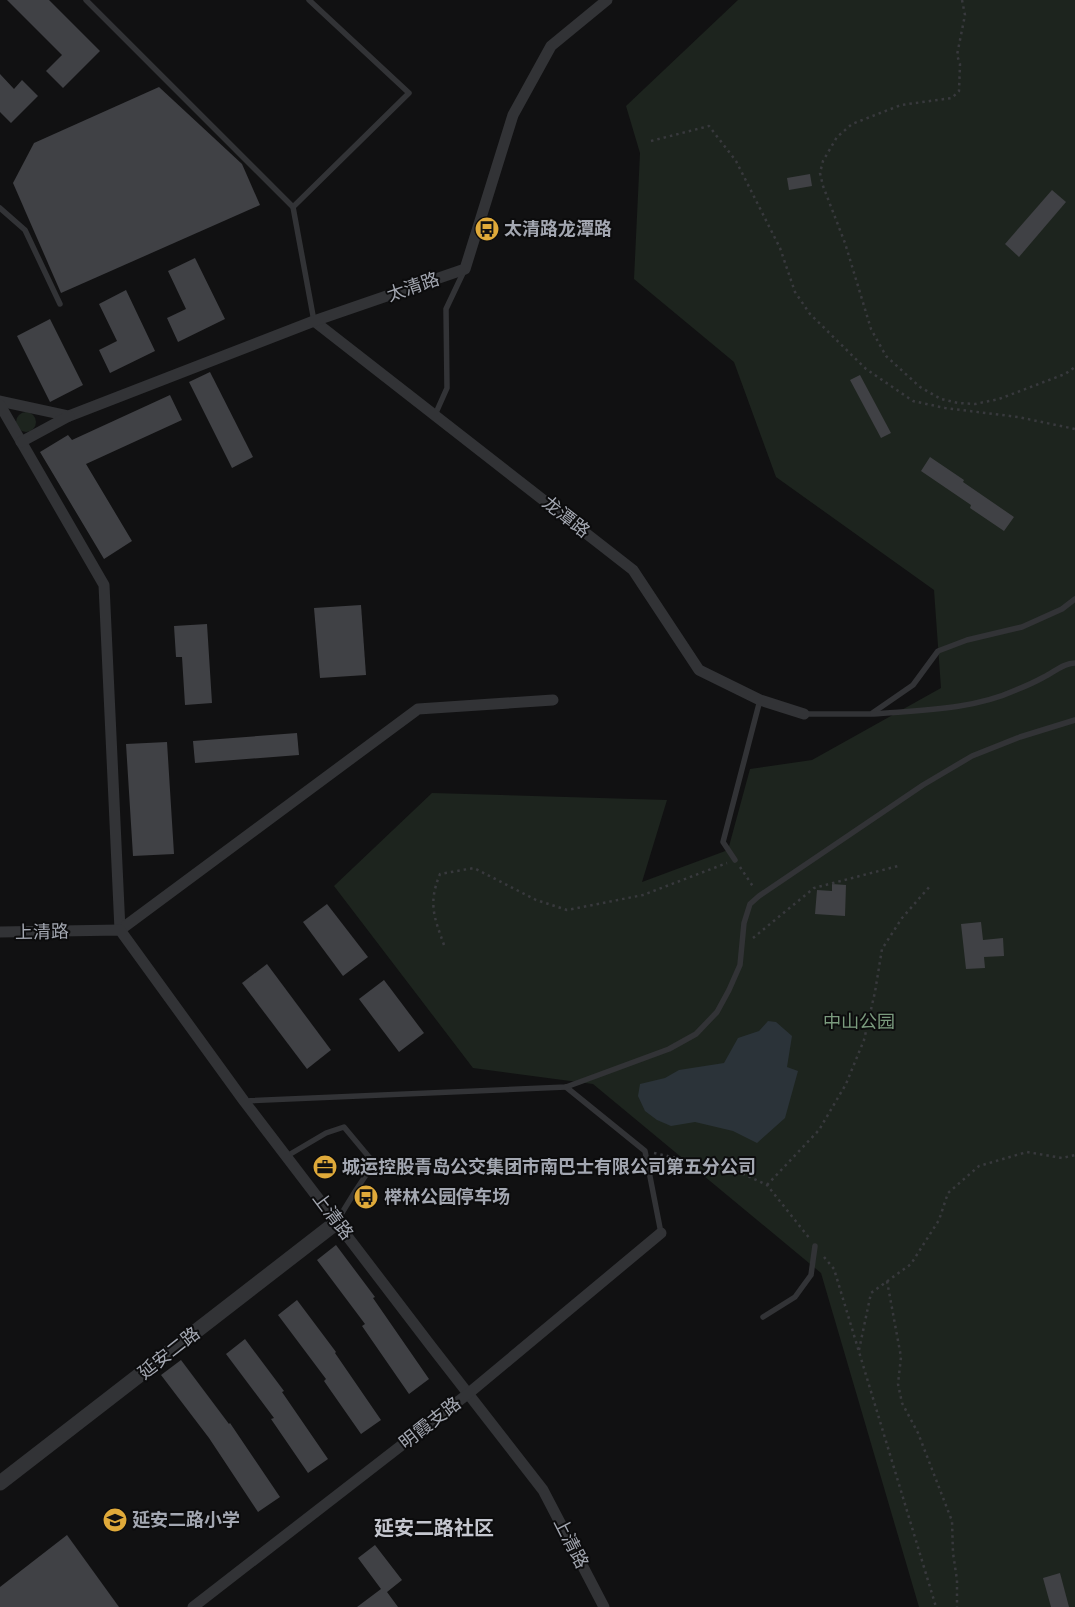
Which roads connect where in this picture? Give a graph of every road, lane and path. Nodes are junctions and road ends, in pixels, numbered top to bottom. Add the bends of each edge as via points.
1 (86, 0) edge
2 (309, 0) edge
3 (607, 0) edge
4 (962, 0) edge
5 (651, 141) dead end
6 (293, 207) junction
7 (0, 208) edge
8 (465, 269) junction
9 (60, 304) dead end
10 (314, 321) junction
11 (1075, 367) edge
12 (0, 403) edge
13 (435, 415) junction
14 (69, 416) junction
15 (1075, 429) edge
16 (21, 442) junction
17 (1075, 599) edge
18 (1075, 663) edge
19 (553, 700) dead end
20 (760, 700) junction
21 (804, 714) joint
22 (871, 714) junction
23 (1075, 720) edge
24 (735, 860) junction
25 (898, 866) dead end
26 (931, 885) dead end
27 (759, 896) junction
28 (120, 930) junction
29 (0, 932) edge
30 (444, 945) dead end
31 (742, 947) junction
32 (566, 1086) junction
33 (244, 1101) junction
34 (644, 1151) junction
35 (1075, 1155) edge
36 (287, 1156) junction
37 (766, 1184) junction
38 (337, 1222) junction
39 (661, 1233) joint
40 (815, 1246) junction
41 (887, 1281) junction
42 (763, 1317) dead end
43 (859, 1351) junction
44 (468, 1393) junction
45 (0, 1483) edge
46 (193, 1607) edge
47 (604, 1607) edge
48 (936, 1607) edge
49 (957, 1607) edge

1 - 6 lane
2 - 6 lane via 410,93
3 - 8 street via 551,46 513,115
4 - 11 path via 965,15 957,55 959,91 952,98 901,105 852,124 837,137 823,161 820,173 824,186 871,329 886,356 920,387 941,399 975,404 999,399
5 - 15 path via 709,126 736,161 780,248 795,292 810,314 866,369 913,400
6 - 10 lane
7 - 9 lane via 25,230
8 - 10 street, 太清路
8 - 13 lane via 446,309 447,388
10 - 13 street, 龙潭路
10 - 14 street, 太清路
12 - 14 street
12 - 16 street
13 - 20 street, 龙潭路 via 633,570 699,670
14 - 16 street, 太清路
16 - 28 street via 104,585
17 - 22 lane via 1062,609 1022,627 967,640 938,651 913,685
18 - 22 lane via 1069,663 1013,692 983,702
19 - 28 street via 418,709
20 - 21 street, 龙潭路
20 - 24 lane via 723,842
21 - 22 lane
23 - 27 lane via 972,756 923,784
24 - 27 path
24 - 30 path via 643,895 567,910 536,900 474,868 440,874 434,888 433,915
25 - 31 path via 814,888
26 - 37 path via 902,918 882,949 864,1040 846,1084 819,1130
27 - 31 lane via 750,904
28 - 29 street, 上清路
28 - 33 street, 上清路
31 - 32 lane via 740,966 729,990 717,1012 696,1034 669,1049
32 - 33 lane
32 - 34 lane
33 - 36 street, 上清路
34 - 37 path via 739,1172
34 - 39 lane
35 - 41 path via 1062,1158 1027,1152 979,1166 948,1193 939,1220 911,1264
36 - 38 street, 上清路
36 - 38 lane via 326,1133 344,1127 374,1163
37 - 40 path
38 - 44 street, 上清路
38 - 45 street, 延安二路
39 - 44 street, 明霞支路
40 - 42 lane via 811,1274 795,1297
40 - 43 path via 834,1269
41 - 43 path via 871,1293
41 - 49 path via 901,1357 898,1384 902,1403 918,1433 952,1521
43 - 48 path
44 - 46 street, 明霞支路
44 - 47 street, 上清路 via 543,1490

